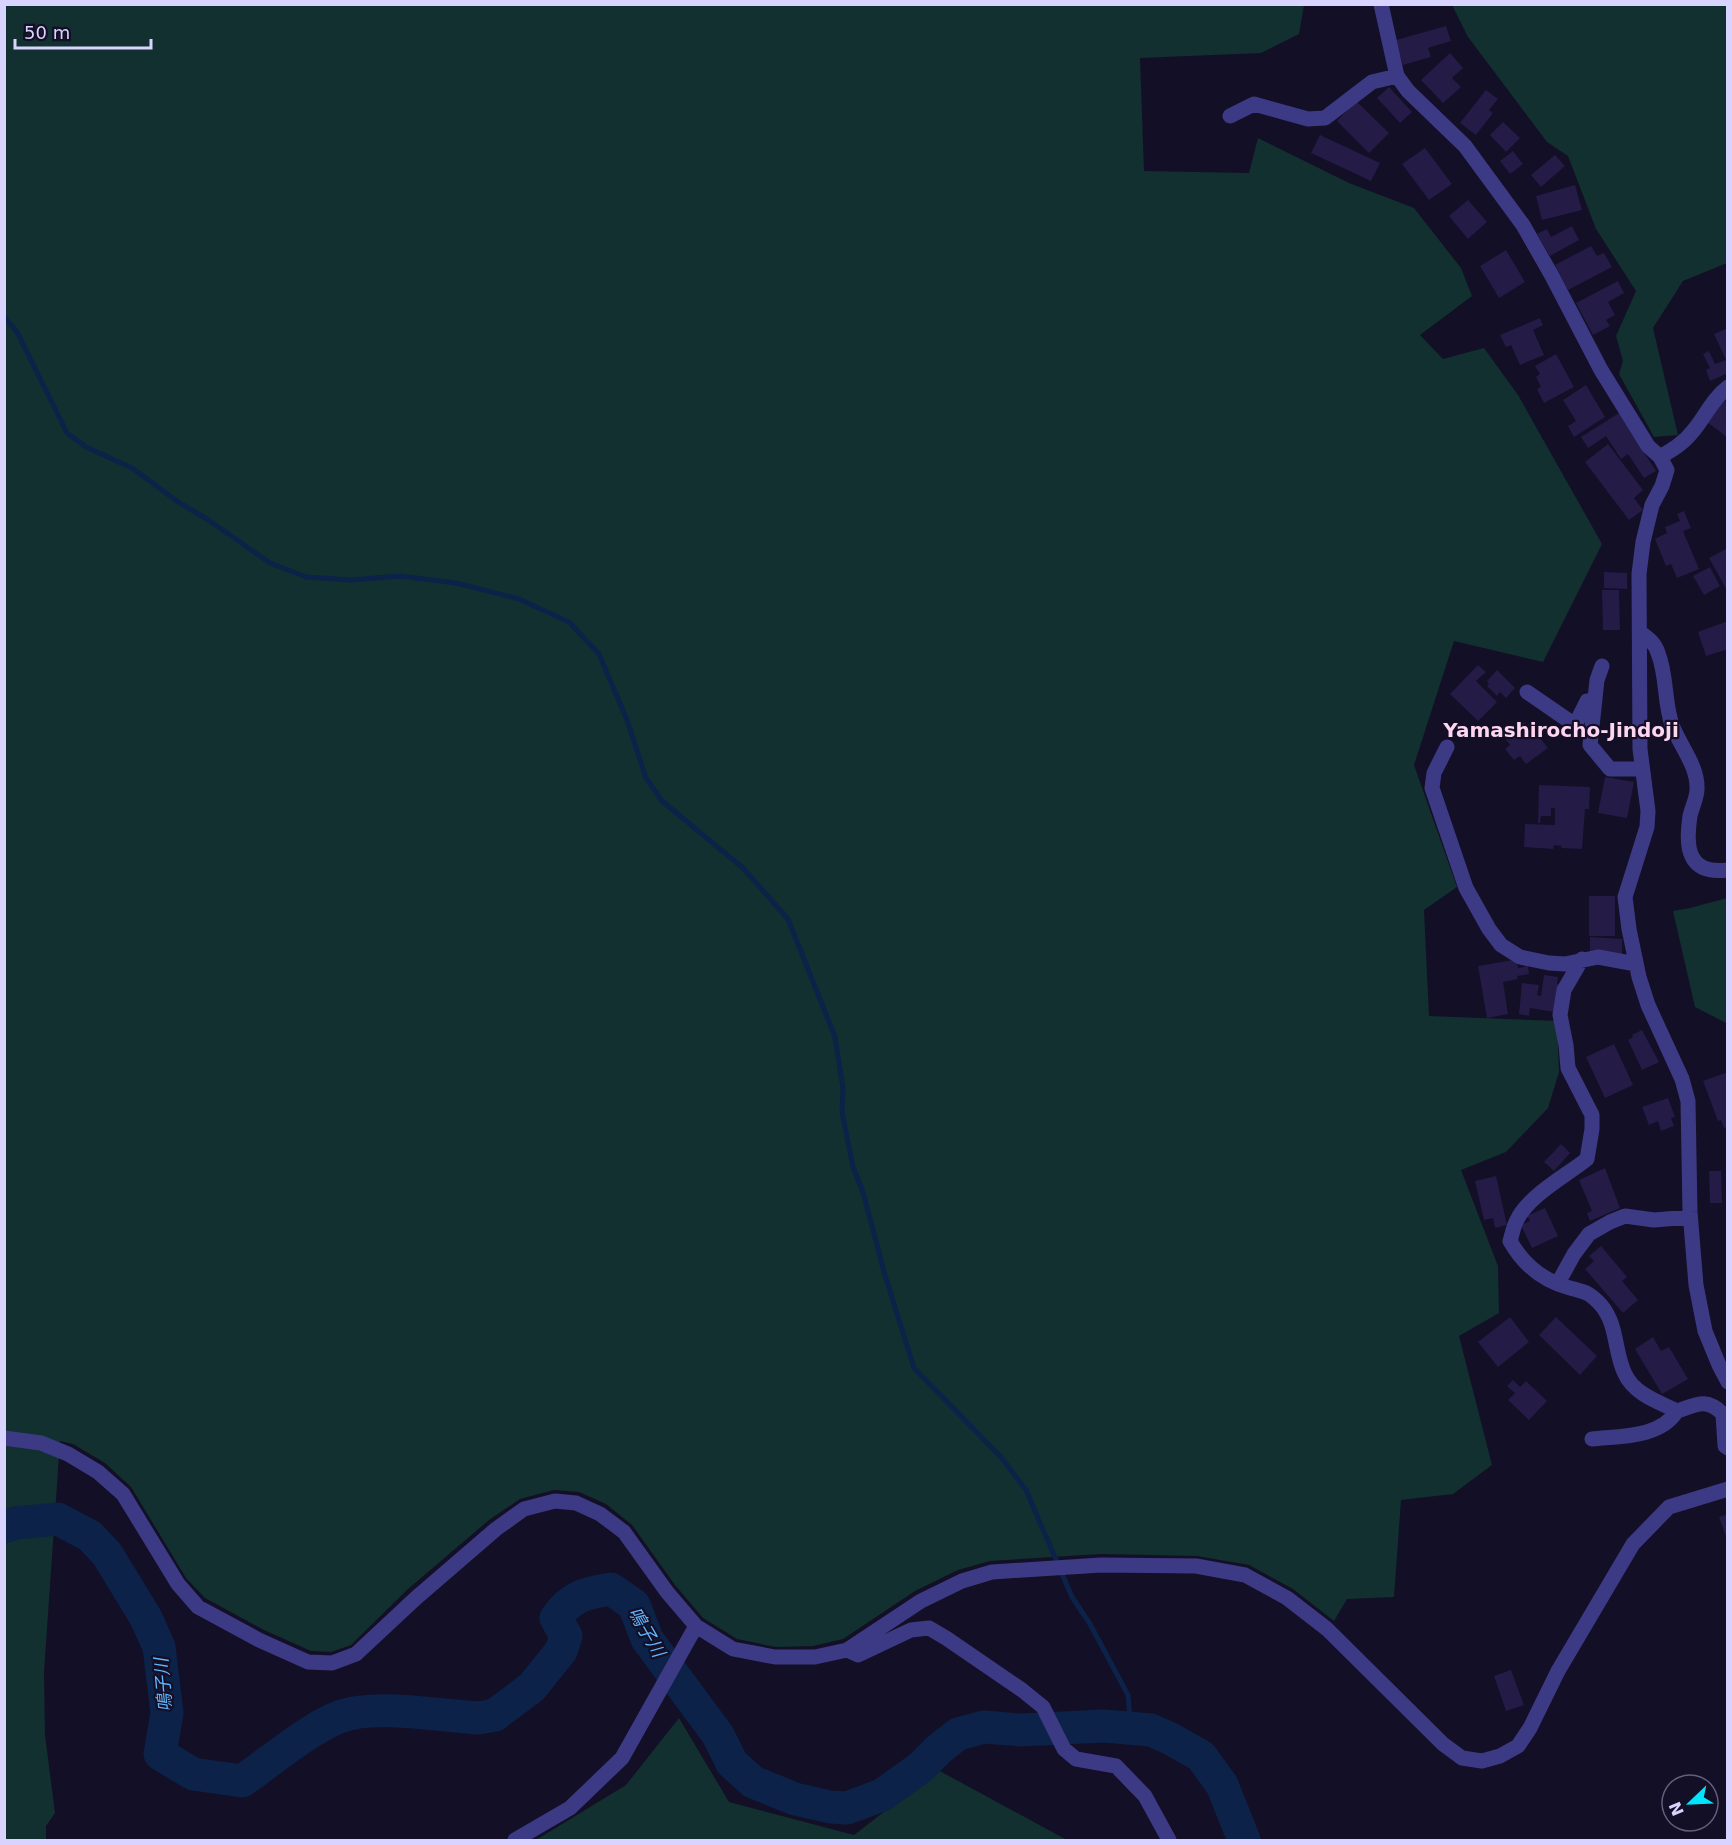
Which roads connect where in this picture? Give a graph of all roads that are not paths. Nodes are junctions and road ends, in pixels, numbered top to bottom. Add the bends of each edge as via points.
1 (1381, 4) edge
2 (1397, 76) junction
3 (1230, 116) dead end
4 (1728, 387) edge
5 (1660, 457) junction
6 (1641, 633) junction
7 (1602, 666) dead end
8 (1527, 692) dead end
9 (1595, 700) junction
10 (1447, 747) dead end
11 (1642, 769) junction
12 (1728, 870) edge
13 (1582, 959) junction
14 (1636, 964) junction
15 (1690, 1217) junction
16 (1558, 1283) junction
17 (1728, 1382) edge
18 (1677, 1412) junction
19 (4, 1438) edge
20 (1592, 1439) dead end
21 (1728, 1448) edge
22 (1728, 1489) edge
23 (696, 1626) junction
24 (848, 1650) junction
25 (515, 1840) edge
26 (1169, 1840) edge

1 - 2 street
2 - 3 street via 1372,82 1325,118 1308,119 1254,104
2 - 5 street via 1465,146 1523,225 1600,370 1648,446
4 - 5 street via 1693,432
5 - 6 street via 1667,470 1652,505 1643,542 1638,607
6 - 11 street
6 - 12 street via 1654,643 1659,655 1669,715 1694,769 1697,789 1688,846 1696,864 1707,871
7 - 9 street
8 - 9 street via 1575,725 1587,701
9 - 11 street via 1590,745 1610,768
10 - 13 street via 1434,773 1432,788 1467,888 1489,929 1501,945 1520,957 1566,964
11 - 14 street via 1647,827 1625,897
13 - 14 street via 1598,957
13 - 16 street via 1564,990 1560,1015 1568,1068 1592,1115 1587,1159 1534,1200 1516,1221 1510,1241 1534,1271
14 - 15 street via 1648,1005 1688,1101
15 - 16 street via 1654,1220 1625,1216 1610,1222 1589,1234
15 - 17 street via 1705,1331
16 - 18 street via 1584,1290 1602,1306 1612,1324 1625,1375 1639,1391
18 - 20 street via 1671,1421 1650,1432
18 - 21 street via 1704,1402 1715,1406 1723,1414
19 - 23 street via 41,1443 98,1472 123,1494 178,1584 198,1607 308,1662 332,1663 356,1654 496,1529 524,1509 555,1501 576,1503 624,1532
22 - 24 street via 1669,1507 1633,1544 1518,1746 1482,1761 1462,1758 1443,1744 1327,1629 1287,1598 1245,1575 1196,1566 1101,1564 992,1572 921,1600
23 - 24 street via 733,1649 775,1657 815,1658
23 - 25 street via 622,1758 570,1808
24 - 26 street via 858,1655 911,1630 929,1628 946,1638 1043,1707 1064,1749 1076,1759 1116,1766 1145,1796

